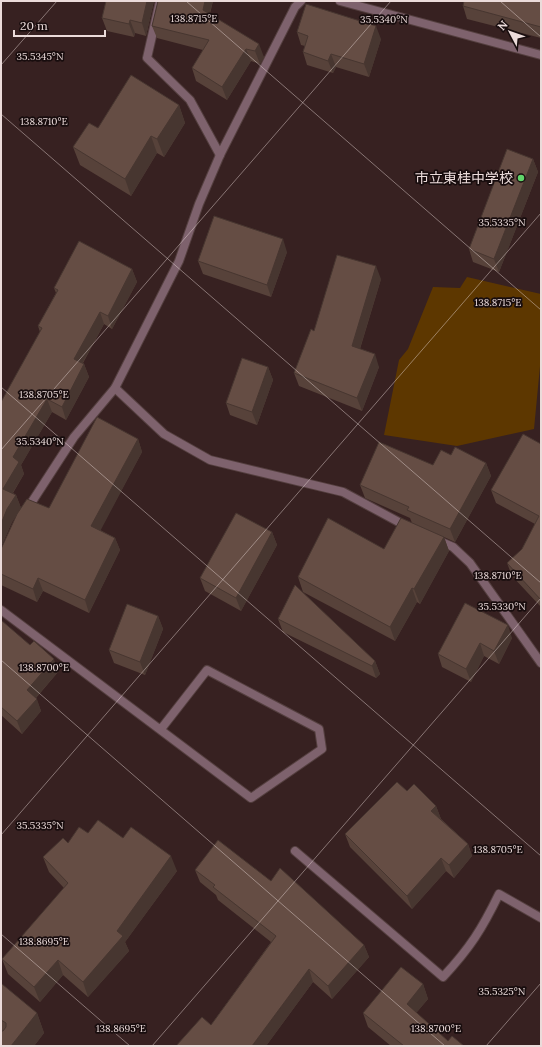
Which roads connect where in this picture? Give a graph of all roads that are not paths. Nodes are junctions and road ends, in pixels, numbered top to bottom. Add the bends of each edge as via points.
1 (160, 1) edge
2 (301, 1) edge
3 (340, 1) edge
4 (541, 55) edge
5 (220, 155) junction
6 (114, 388) junction
7 (21, 518) edge
8 (418, 532) edge
9 (432, 538) edge
10 (1, 610) edge
11 (541, 663) edge
12 (161, 729) junction
13 (295, 851) dead end
14 (541, 918) edge

1 - 5 street via 147,58 190,100
2 - 5 street via 295,7
3 - 4 street
5 - 6 street via 179,261
6 - 7 street via 74,437
6 - 8 street via 164,434 210,460 343,492
9 - 11 street via 453,547 470,563
10 - 12 street
12 - 12 street via 251,798 322,749 319,729 207,670
13 - 14 street via 443,977 469,948 499,894

